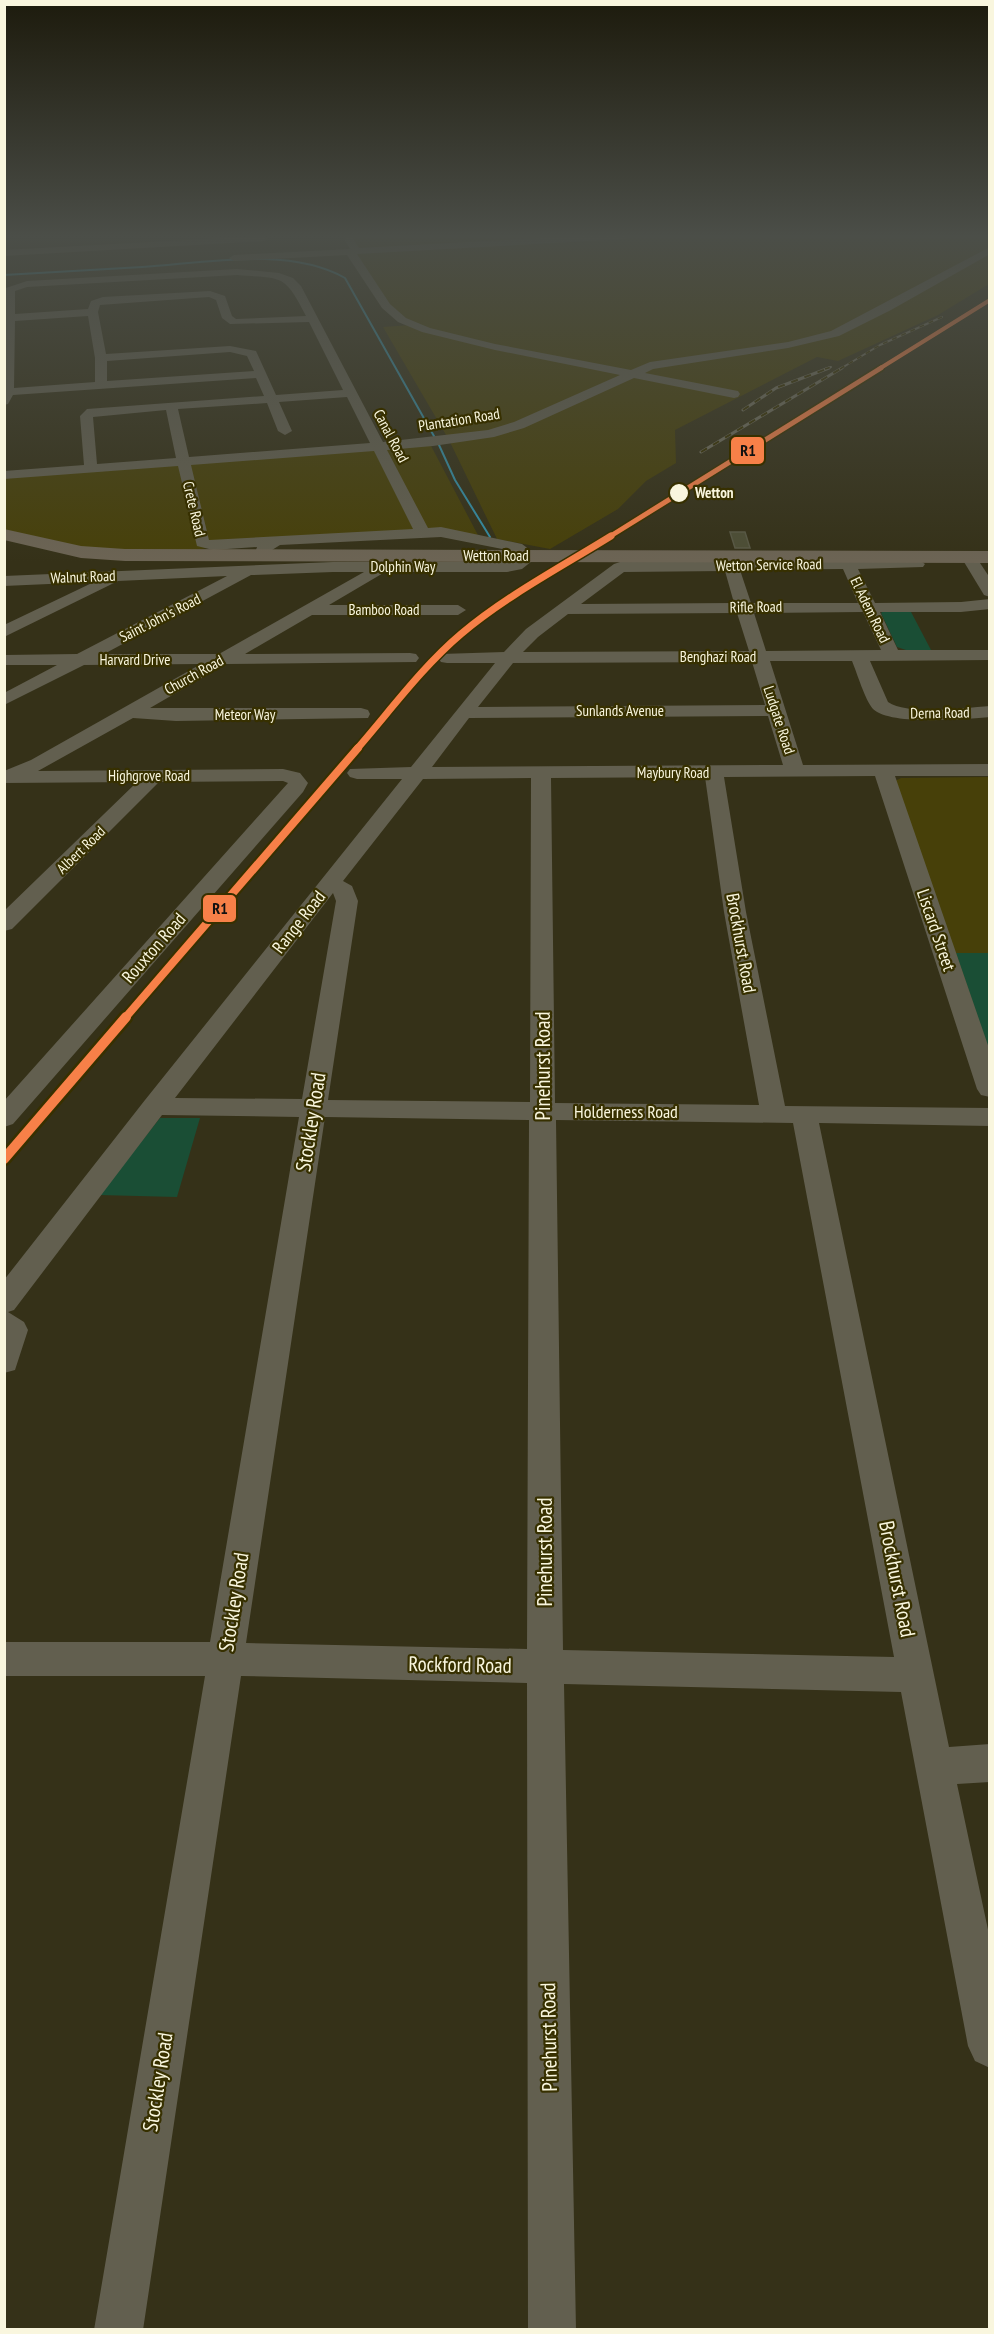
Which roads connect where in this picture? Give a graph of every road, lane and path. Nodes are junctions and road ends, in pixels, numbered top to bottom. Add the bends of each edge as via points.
1 (7, 345) edge
2 (99, 345) edge
3 (325, 345) edge
4 (489, 345) edge
5 (788, 345) edge
6 (101, 358) junction
7 (260, 374) junction
8 (630, 374) junction
9 (101, 385) junction
10 (350, 393) junction
11 (734, 394) dead end
12 (6, 395) edge
13 (272, 398) junction
14 (171, 405) junction
15 (285, 431) dead end
16 (378, 446) junction
17 (184, 461) junction
18 (91, 468) junction
19 (4, 475) edge
20 (423, 533) junction
21 (4, 534) edge
22 (262, 556) junction
23 (983, 561) edge
24 (848, 564) junction
25 (917, 564) dead end
26 (163, 565) junction
27 (731, 566) junction
28 (381, 567) junction
29 (620, 567) joint
30 (120, 576) junction
31 (4, 581) edge
32 (990, 592) edge
33 (990, 604) edge
34 (870, 606) junction
35 (949, 606) junction
36 (742, 608) junction
37 (310, 609) junction
38 (564, 609) junction
39 (458, 610) dead end
40 (4, 632) edge
41 (892, 655) junction
42 (990, 655) edge
43 (860, 656) junction
44 (759, 657) junction
45 (410, 658) dead end
46 (447, 658) dead end
47 (508, 658) junction
48 (4, 660) edge
49 (80, 660) junction
50 (221, 660) junction
51 (4, 700) edge
52 (776, 710) junction
53 (990, 711) edge
54 (130, 712) junction
55 (464, 712) junction
56 (361, 714) dead end
57 (990, 770) edge
58 (795, 771) junction
59 (883, 771) junction
60 (357, 773) dead end
61 (714, 773) junction
62 (417, 774) junction
63 (541, 774) junction
64 (155, 776) junction
65 (293, 777) joint
66 (6, 778) edge
67 (331, 882) junction
68 (4, 924) edge
69 (990, 1089) edge
70 (154, 1106) junction
71 (313, 1109) junction
72 (543, 1112) junction
73 (788, 1113) junction
74 (990, 1117) edge
75 (4, 1118) edge
76 (4, 1302) edge
77 (4, 1323) edge
78 (4, 1360) edge
79 (4, 1659) edge
80 (225, 1659) junction
81 (545, 1667) junction
82 (916, 1675) junction
83 (990, 1763) edge
84 (935, 1767) junction
85 (990, 2046) edge
86 (118, 2330) edge
87 (552, 2330) edge

1 - 12 street
2 - 6 street
3 - 10 street, Canal Road
4 - 8 street
5 - 8 street, Plantation Road via 680,360
6 - 7 street via 237,349 252,353
6 - 9 street
7 - 9 street
7 - 13 street
8 - 11 street
8 - 16 street, Plantation Road via 508,429 449,440
9 - 12 street
10 - 13 street
10 - 16 street, Canal Road
13 - 14 street
13 - 15 street
14 - 17 street, Crete Road
14 - 18 street via 89,413 86,416
16 - 17 street, Plantation Road
16 - 20 street, Canal Road
17 - 18 street, Plantation Road
17 - 22 street, Crete Road via 202,543
18 - 19 street, Plantation Road
20 - 22 street, Dolphin Way
20 - 28 street, Dolphin Way via 453,533 517,547 522,550 524,561 507,567
21 - 26 main road, Wetton Road
22 - 23 main road, Wetton Road
22 - 26 main road, Wetton Road
22 - 28 street, Dolphin Way
22 - 49 street, Saint John's Road
23 - 32 street, Rifle Road
24 - 25 street, Wetton Service Road
24 - 27 street, Wetton Service Road
24 - 34 street, El Adem Road
26 - 30 street, Walnut Road
27 - 29 street, Wetton Service Road
27 - 36 street, Ludgate Road
28 - 37 street, Church Road
29 - 38 street, Range Road
30 - 31 street, Walnut Road
30 - 40 street
32 - 35 street, Rifle Road via 979,602
33 - 35 street, Rifle Road
34 - 35 street, Rifle Road
34 - 36 street, Rifle Road
34 - 41 street, El Adem Road
36 - 38 street, Rifle Road
36 - 44 street, Ludgate Road
37 - 39 street, Bamboo Road
37 - 50 street, Church Road
38 - 47 street, Range Road via 532,633
41 - 42 street, Benghazi Road
41 - 43 street, Benghazi Road
43 - 44 street, Benghazi Road
43 - 53 street, Derna Road via 880,705 890,712
44 - 47 street, Benghazi Road
44 - 52 street, Ludgate Road
45 - 50 street, Harvard Drive
46 - 47 street, Benghazi Road
47 - 55 street, Range Road
48 - 49 street, Harvard Drive
49 - 50 street, Harvard Drive
49 - 51 street, Saint John's Road
50 - 54 street, Church Road
52 - 55 street, Sunlands Avenue
52 - 58 street, Ludgate Road
54 - 56 street, Meteor Way
54 - 66 street, Church Road
55 - 62 street, Range Road
57 - 59 street, Maybury Road
58 - 59 street, Maybury Road
58 - 61 street, Maybury Road
59 - 69 street, Liscard Street
60 - 62 street, Maybury Road
61 - 63 street, Maybury Road
61 - 73 street, Brockhurst Road via 735,912
62 - 63 street, Maybury Road
62 - 67 street, Range Road
63 - 72 street, Pinehurst Road
64 - 65 street, Highgrove Road
64 - 66 street, Highgrove Road
64 - 68 street, Albert Road
65 - 75 street, Rouxton Road via 298,783 296,788
67 - 70 street, Range Road
67 - 71 street, Stockley Road via 344,891 346,901
70 - 71 street, Holderness Road
70 - 76 street, Range Road
71 - 72 street, Holderness Road
71 - 80 street, Stockley Road
72 - 73 street, Holderness Road
72 - 81 street, Pinehurst Road
73 - 74 street, Holderness Road
73 - 82 street, Brockhurst Road
77 - 78 street via 12,1330
79 - 80 street, Rockford Road
80 - 81 street, Rockford Road
80 - 86 street, Stockley Road
81 - 82 street, Rockford Road
81 - 87 street, Pinehurst Road
82 - 84 street, Brockhurst Road
83 - 84 street
84 - 85 street, Brockhurst Road

